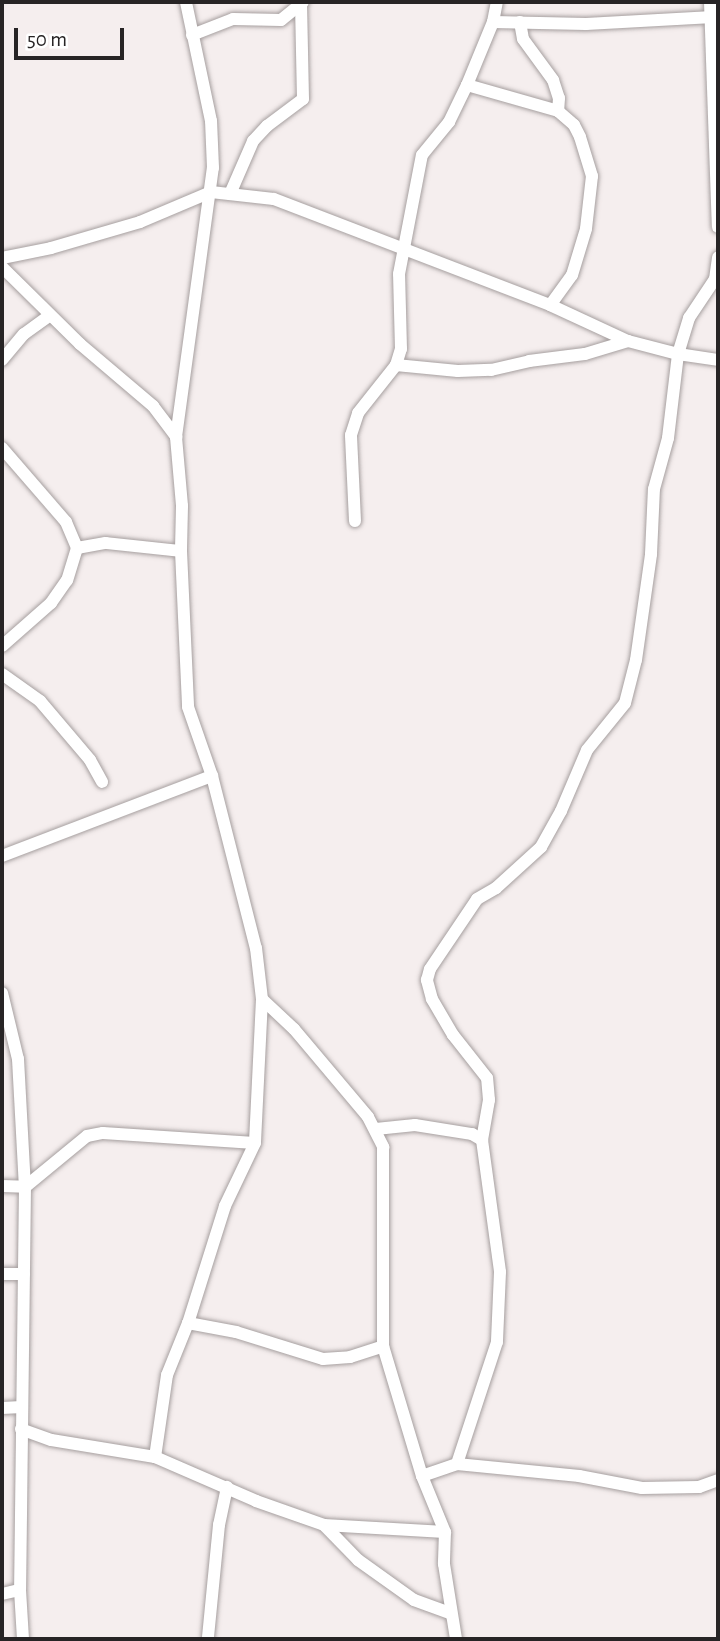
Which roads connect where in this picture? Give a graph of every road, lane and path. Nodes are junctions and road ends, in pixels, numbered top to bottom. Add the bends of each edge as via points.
1 (186, 2) edge
2 (497, 2) edge
3 (710, 2) edge
4 (302, 3) edge
5 (713, 17) junction
6 (493, 22) junction
7 (520, 22) junction
8 (192, 35) junction
9 (467, 85) junction
10 (558, 111) junction
11 (211, 192) junction
12 (230, 194) junction
13 (718, 227) edge
14 (403, 251) junction
15 (718, 257) edge
16 (2, 258) edge
17 (2, 267) edge
18 (550, 305) junction
19 (49, 316) junction
20 (628, 341) junction
21 (678, 354) junction
22 (2, 360) edge
23 (718, 360) edge
24 (396, 365) junction
25 (176, 437) junction
26 (2, 448) edge
27 (355, 521) dead end
28 (77, 548) junction
29 (181, 551) junction
30 (2, 646) edge
31 (2, 674) edge
32 (212, 776) junction
33 (102, 782) dead end
34 (2, 856) edge
35 (2, 993) edge
36 (262, 999) junction
37 (376, 1129) junction
38 (482, 1140) junction
39 (255, 1143) junction
40 (2, 1186) edge
41 (25, 1187) junction
42 (2, 1274) edge
43 (24, 1274) junction
44 (188, 1323) junction
45 (383, 1346) junction
46 (22, 1407) junction
47 (2, 1408) edge
48 (21, 1429) junction
49 (155, 1457) junction
50 (457, 1464) junction
51 (422, 1476) junction
52 (718, 1480) edge
53 (227, 1487) junction
54 (324, 1525) junction
55 (445, 1532) junction
56 (20, 1590) junction
57 (2, 1594) edge
58 (450, 1613) junction
59 (208, 1637) dead end
60 (23, 1639) edge
61 (456, 1639) edge

1 - 8 street
2 - 6 street
3 - 5 street
4 - 8 street via 281,20 233,19
4 - 12 street via 303,99 253,141
5 - 7 street via 586,24
5 - 13 street
6 - 7 street
6 - 9 street
7 - 10 street via 523,39 553,80
8 - 11 street via 212,130
9 - 10 street
9 - 14 street via 449,122 422,155
10 - 18 street via 574,125 592,176 586,229 572,275
11 - 12 street
11 - 16 street via 127,226
11 - 25 street
12 - 14 street via 294,205
14 - 18 street
14 - 24 street via 398,288 401,349
15 - 21 street via 715,279 689,318
17 - 19 street
18 - 20 street
19 - 22 street via 24,334
19 - 25 street via 153,406
20 - 21 street
20 - 24 street via 585,354 491,370
21 - 23 street
21 - 38 street via 668,438 654,489 649,566 627,698 583,756 541,847 477,900 427,980 432,999 453,1035 487,1078 489,1100
24 - 27 street via 358,413 352,429
25 - 29 street
26 - 28 street via 66,522
28 - 29 street via 106,543
28 - 30 street via 67,580 51,603
29 - 32 street via 188,707
31 - 33 street via 40,701
32 - 34 street
32 - 36 street via 256,948
35 - 41 street via 18,1059
36 - 37 street via 294,1029
36 - 39 street
37 - 38 street via 415,1125
37 - 45 street via 384,1160
38 - 50 street via 500,1272 497,1342
39 - 41 street via 103,1133 87,1136
39 - 44 street via 225,1206
40 - 41 street
41 - 43 street
42 - 43 street
43 - 46 street
44 - 45 street via 229,1330 323,1359 350,1357
44 - 49 street via 167,1375
45 - 51 street
46 - 47 street
46 - 48 street
48 - 49 street via 51,1440
48 - 56 street
49 - 53 street
50 - 51 street
50 - 52 street via 579,1476 642,1488 699,1487
51 - 55 street
53 - 54 street
53 - 59 street
54 - 55 street
54 - 58 street via 358,1560 414,1600
55 - 58 street
56 - 57 street
56 - 60 street
58 - 61 street

